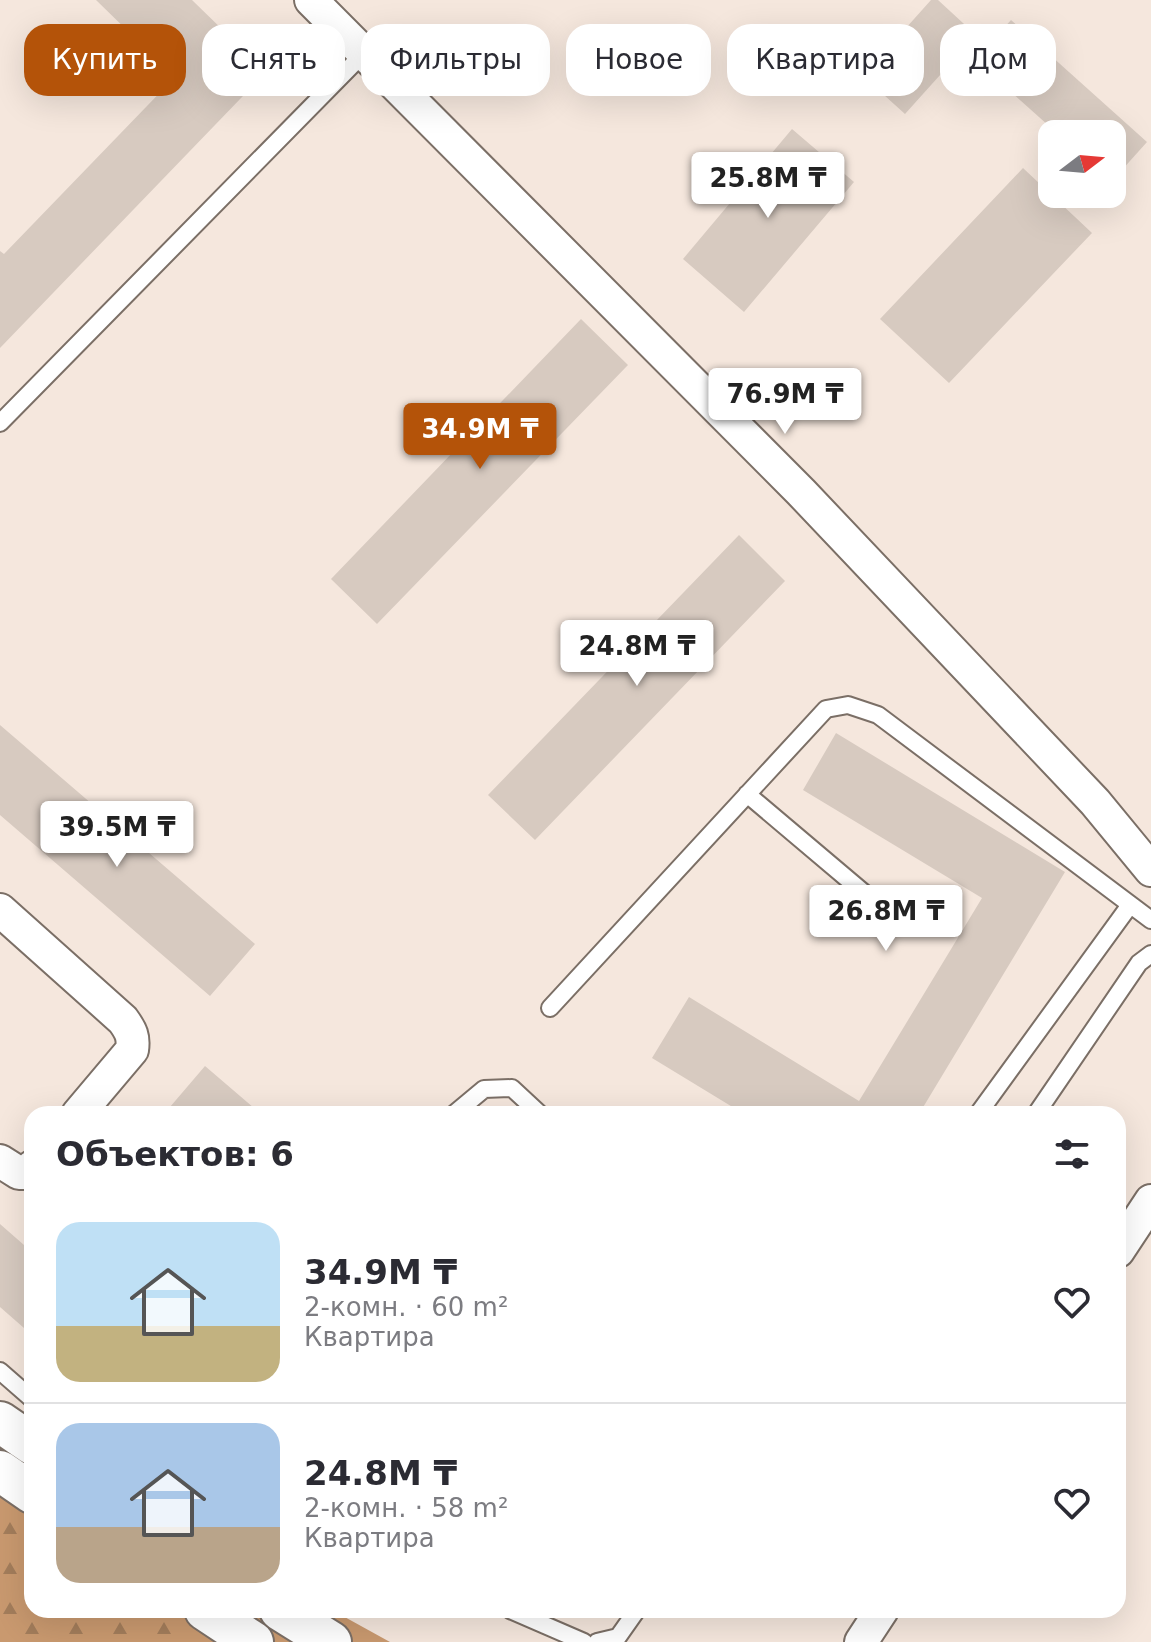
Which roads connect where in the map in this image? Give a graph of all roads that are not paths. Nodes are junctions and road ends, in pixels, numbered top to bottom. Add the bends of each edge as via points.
1 (311, 0) edge
2 (361, 50) edge
3 (361, 56) edge
4 (407, 96) edge
5 (0, 423) edge
6 (747, 794) junction
7 (1151, 870) edge
8 (1130, 905) junction
9 (0, 910) edge
10 (1151, 920) edge
11 (902, 925) dead end
12 (1151, 954) edge
13 (550, 1008) dead end
14 (85, 1106) edge
15 (464, 1106) edge
16 (531, 1106) edge
17 (984, 1106) edge
18 (1041, 1106) edge
19 (0, 1161) edge
20 (24, 1173) edge
21 (1151, 1201) edge
22 (1126, 1239) edge
23 (0, 1371) edge
24 (24, 1392) edge
25 (0, 1422) edge
26 (24, 1438) edge
27 (0, 1471) edge
28 (24, 1488) edge
29 (217, 1618) edge
30 (293, 1618) edge
31 (528, 1618) edge
32 (631, 1618) edge
33 (877, 1618) edge
34 (253, 1642) edge
35 (331, 1642) edge
36 (584, 1642) edge
37 (597, 1642) edge
38 (861, 1642) edge

1 - 2 street
3 - 5 lane
4 - 7 street via 812,503 1095,802
6 - 8 lane via 826,709 848,705 878,715
6 - 11 lane
6 - 13 lane
8 - 10 lane
8 - 17 lane
9 - 14 street via 131,1030 132,1050
12 - 18 lane via 1139,963
15 - 16 lane via 484,1089 512,1088
19 - 20 street
21 - 22 street
23 - 24 lane
25 - 26 street
27 - 28 street
29 - 34 street
30 - 35 street
31 - 36 lane
32 - 37 lane via 618,1637
33 - 38 street

